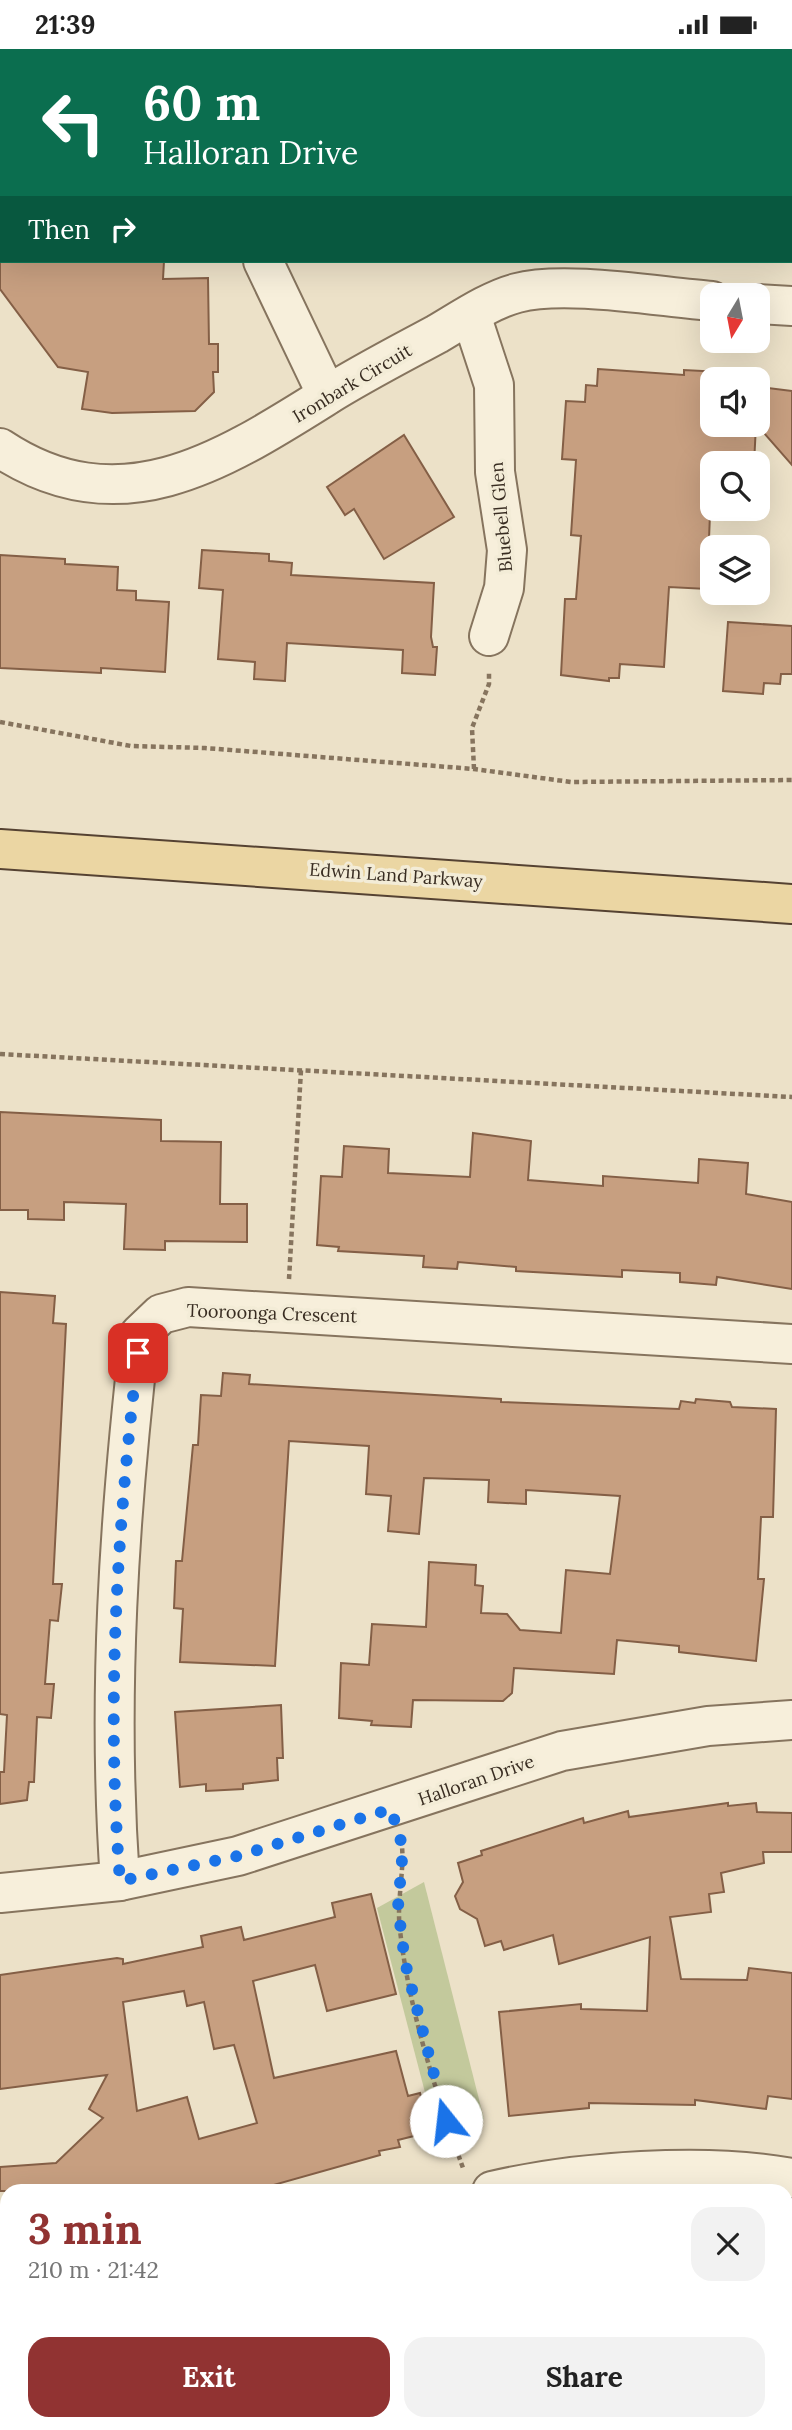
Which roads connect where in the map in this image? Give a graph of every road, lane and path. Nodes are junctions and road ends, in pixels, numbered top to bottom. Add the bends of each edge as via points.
1 (265, 263) edge
2 (700, 300) edge
3 (770, 305) edge
4 (792, 306) edge
5 (471, 315) junction
6 (327, 395) junction
7 (0, 448) edge
8 (489, 636) joint
9 (0, 722) edge
10 (474, 769) junction
11 (792, 780) edge
12 (0, 849) edge
13 (792, 904) edge
14 (0, 1054) edge
15 (301, 1070) junction
16 (792, 1097) edge
17 (287, 1311) junction
18 (792, 1343) edge
19 (792, 1720) edge
20 (391, 1809) junction
21 (120, 1881) junction
22 (0, 1893) edge
23 (792, 2178) edge
24 (478, 2184) edge
25 (500, 2184) edge

1 - 6 street
2 - 5 street, Ironbark Circuit via 572,289 516,293
3 - 4 street
5 - 6 street, Ironbark Circuit
5 - 8 street, Bluebell Glen via 494,385 495,472 506,550 504,588
6 - 7 street, Ironbark Circuit via 270,433 219,458 130,485 83,484 27,466
8 - 10 path via 489,684 472,728
9 - 10 path via 153,748
10 - 11 path via 598,783
12 - 13 main road, Edwin Land Parkway
14 - 15 path
15 - 16 path
15 - 17 path
17 - 18 street, Tooroonga Crescent
17 - 21 street, Tooroonga Crescent via 188,1307 161,1314 140,1334 113,1638 113,1786
19 - 20 street, Halloran Drive via 708,1726 562,1751
20 - 21 street, Halloran Drive via 238,1856
20 - 24 path via 403,1848 398,1907 405,1962 441,2105
21 - 22 street, Halloran Drive
23 - 25 street via 650,2170

